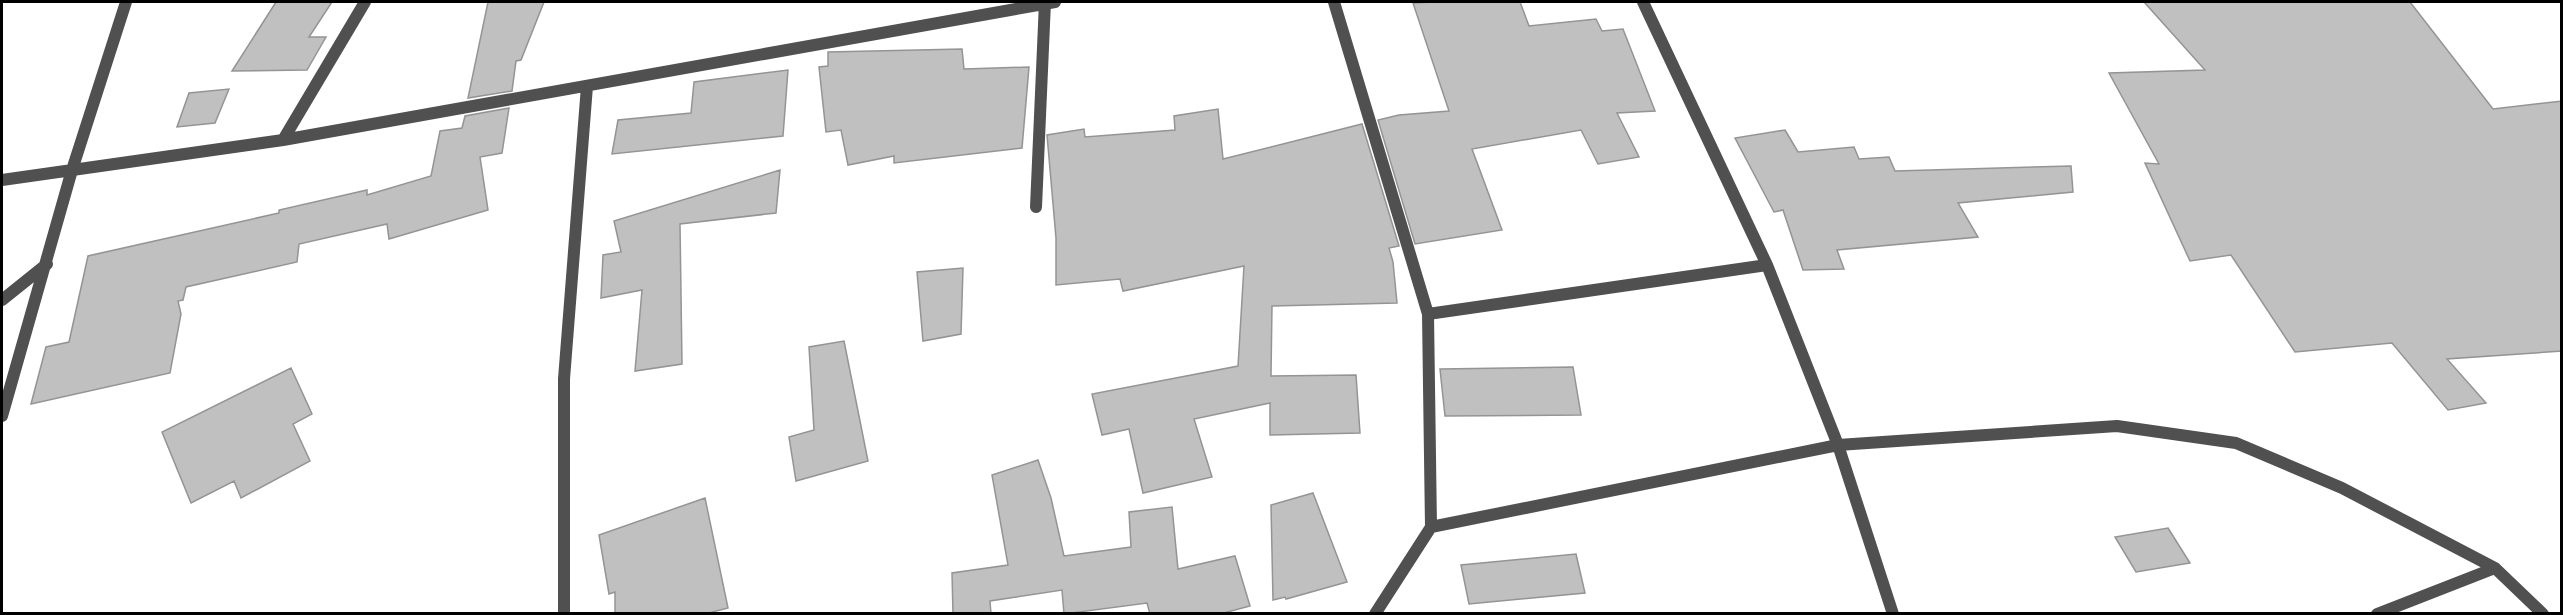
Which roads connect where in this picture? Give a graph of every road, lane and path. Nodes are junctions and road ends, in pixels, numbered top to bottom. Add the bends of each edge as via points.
1 (126, 2) edge
2 (365, 2) edge
3 (1048, 2) edge
4 (1334, 2) edge
5 (1643, 2) edge
6 (586, 86) junction
7 (283, 140) junction
8 (72, 170) junction
9 (2, 180) edge
10 (1036, 207) dead end
11 (47, 264) junction
12 (1767, 265) junction
13 (2, 300) edge
14 (1428, 314) junction
15 (2, 416) edge
16 (1838, 445) junction
17 (1431, 527) junction
18 (2495, 568) junction
19 (564, 614) edge
20 (1375, 614) edge
21 (1893, 614) edge
22 (2377, 614) edge
23 (2542, 614) edge

1 - 8 street
2 - 7 street
3 - 6 street
3 - 10 street
4 - 14 street
5 - 12 street
6 - 7 street
6 - 19 street via 564,379
7 - 8 street
8 - 9 street
8 - 11 street
11 - 13 street
11 - 15 street
12 - 14 street
12 - 16 street
14 - 17 street
16 - 17 street
16 - 18 street via 2117,426 2236,443 2342,488
16 - 21 street
17 - 20 street
18 - 22 street
18 - 23 street

